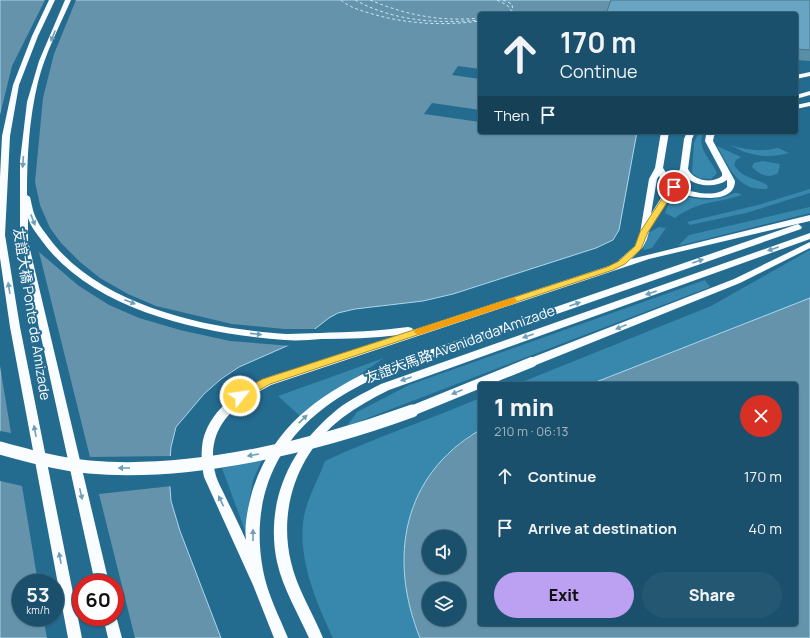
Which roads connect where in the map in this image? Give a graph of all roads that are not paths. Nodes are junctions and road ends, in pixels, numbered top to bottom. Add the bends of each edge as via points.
1 (52, 0) edge
2 (68, 0) edge
3 (810, 74) edge
4 (798, 77) edge
5 (810, 94) edge
6 (798, 97) edge
7 (810, 104) edge
8 (798, 107) edge
9 (665, 134) edge
10 (690, 134) edge
11 (712, 134) edge
12 (6, 136) junction
13 (0, 150) edge
14 (659, 168) junction
15 (684, 169) junction
16 (726, 174) junction
17 (22, 183) junction
18 (674, 187) junction
19 (810, 218) edge
20 (810, 222) edge
21 (644, 232) junction
22 (810, 236) edge
23 (810, 245) edge
24 (610, 269) junction
25 (437, 326) junction
26 (482, 382) edge
27 (478, 383) edge
28 (0, 448) edge
29 (100, 574) edge
30 (261, 587) junction
31 (112, 626) edge
32 (75, 638) edge
33 (115, 638) edge
34 (281, 638) edge
35 (316, 638) edge

1 - 12 main road, 友誼大橋 Ponte da Amizade via 16,85
2 -> 17 main road, 友誼大橋 Ponte da Amizade via 35,82 25,135
3 - 4 main road
5 - 6 main road
7 - 8 main road
9 - 14 main road
10 - 15 main road
11 - 16 main road via 709,138 710,145
12 - 13 main road
32 -> 12 main road, 友誼大橋 Ponte da Amizade via 18,341 1,235
14 - 18 main road via 665,179
14 - 21 main road via 653,179
15 - 16 main road via 690,177 707,182 722,180
15 - 18 main road
16 - 18 main road via 731,181 731,187 723,194 695,194
17 -> 25 main road via 34,224 68,266 113,295 174,319 246,333 286,337 368,335
17 -> 29 main road, 友誼大橋 Ponte da Amizade via 24,241
18 - 21 main road
19 - 24 main road via 646,257
30 -> 20 main road, 友誼大馬路 Avenida da Amizade via 256,570 253,536 256,503 263,480 272,459 289,434 310,412 334,393 375,373
21 - 24 main road via 632,255
22 -> 35 main road, 友誼大馬路 Avenida da Amizade via 385,387 360,398 327,422 309,442 295,465 285,491 280,519 284,563
23 -> 26 main road, bridge via 737,281
24 - 25 main road
30 -> 25 main road via 210,477 207,465 208,440 220,416 240,396 266,382
27 -> 28 main road, bridge via 373,425 314,442 240,457 162,466 104,468 55,463
30 - 34 main road, 友誼大馬路 Avenida da Amizade
31 - 33 main road

